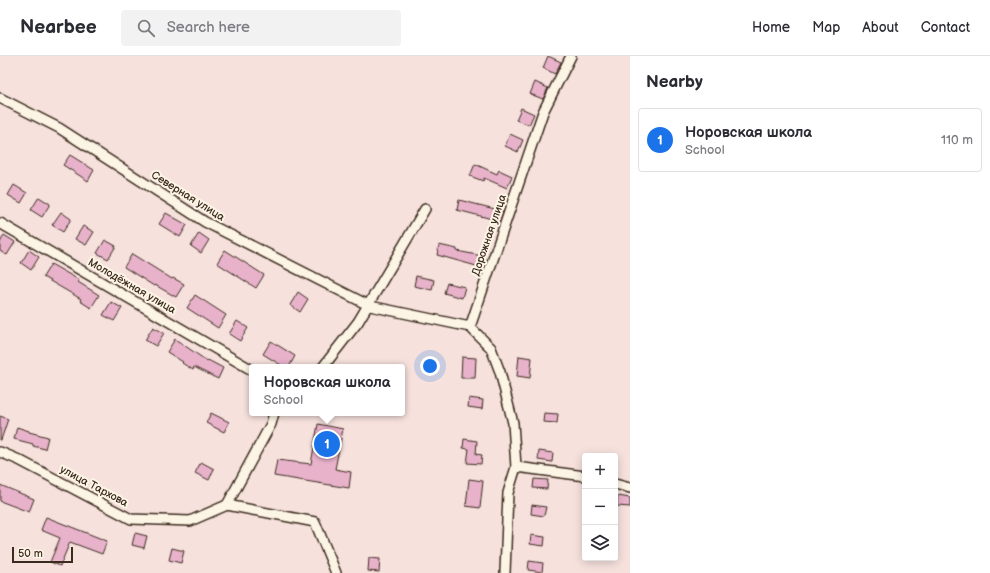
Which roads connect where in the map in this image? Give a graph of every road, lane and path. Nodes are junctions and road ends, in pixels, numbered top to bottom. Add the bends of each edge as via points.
1 (571, 56) edge
2 (0, 98) edge
3 (425, 209) dead end
4 (0, 223) edge
5 (369, 305) junction
6 (470, 327) junction
7 (325, 364) edge
8 (249, 368) edge
9 (273, 416) edge
10 (0, 452) edge
11 (516, 467) junction
12 (582, 476) edge
13 (618, 485) edge
14 (630, 488) edge
15 (227, 505) junction
16 (336, 573) edge
17 (505, 573) edge

1 - 6 street, Дорожная улица via 543,112
2 - 5 street, Северная улица via 60,128 204,222
3 - 5 street
4 - 8 street, Молодёжная улица
5 - 6 street
5 - 7 street
6 - 11 street via 491,348 500,372 513,423
9 - 15 street
10 - 15 street, улица Тархова via 131,518 190,522
11 - 12 street
11 - 17 street via 508,493
13 - 14 street
15 - 16 street via 315,522

